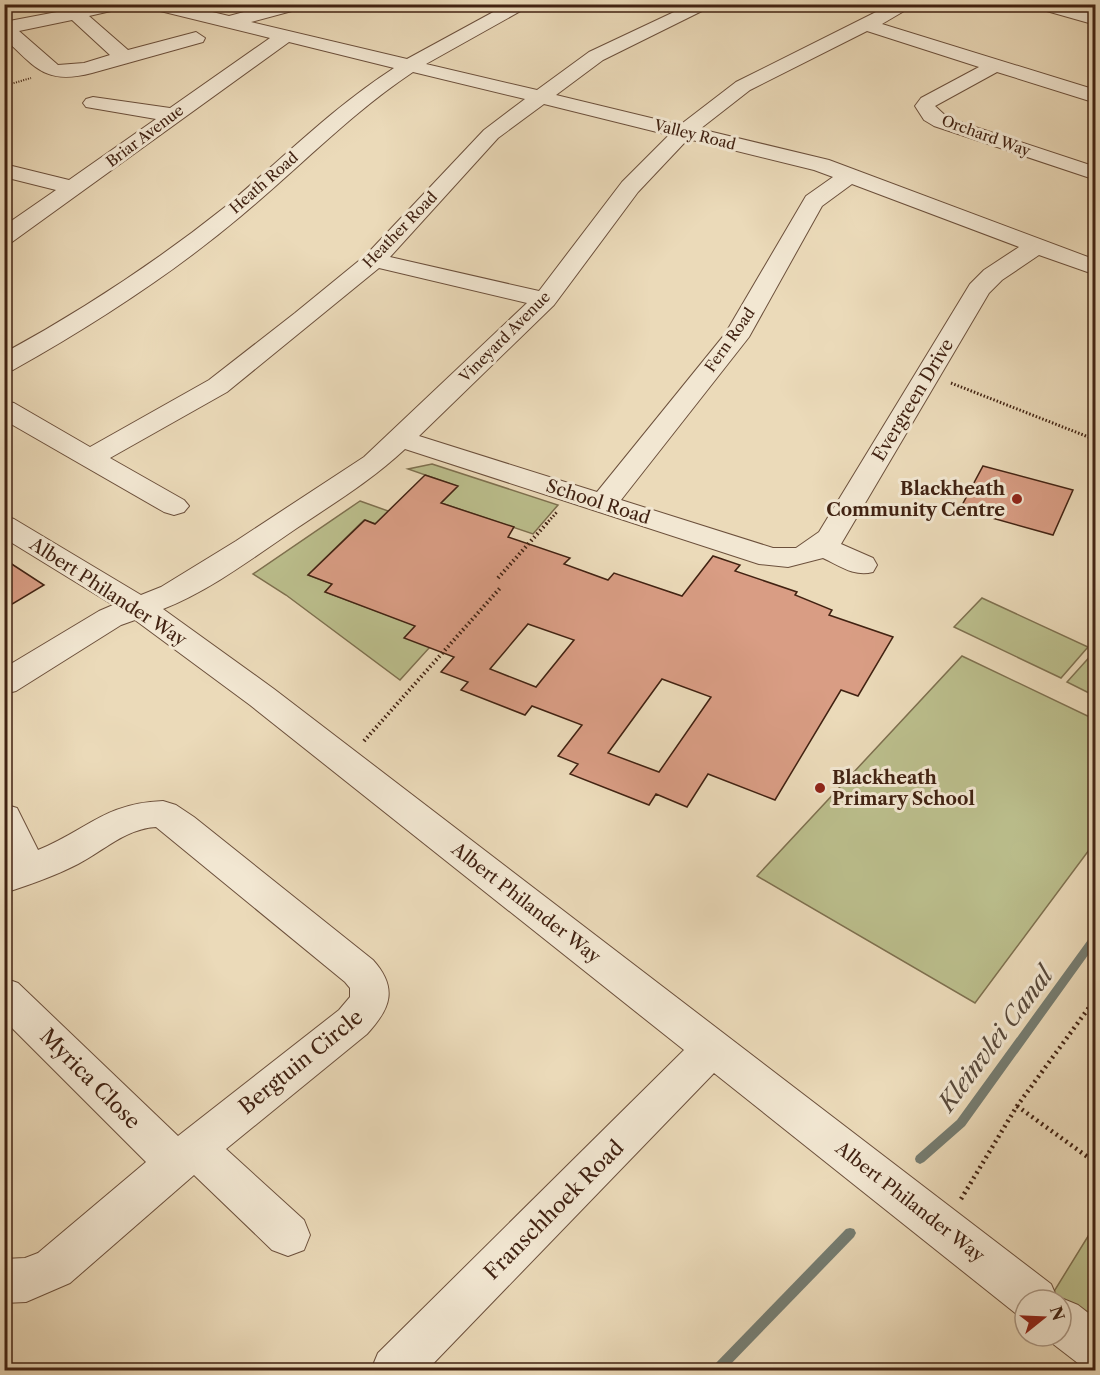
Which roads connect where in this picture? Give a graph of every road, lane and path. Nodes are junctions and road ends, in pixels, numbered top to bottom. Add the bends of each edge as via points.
1 (118, 4) edge
2 (154, 4) edge
3 (297, 4) edge
4 (524, 4) edge
5 (707, 4) edge
6 (907, 4) edge
7 (1042, 4) edge
8 (70, 9) edge
9 (1095, 20) edge
10 (229, 22) junction
11 (866, 25) junction
12 (5, 28) edge
13 (285, 36) junction
14 (196, 38) dead end
15 (124, 57) junction
16 (996, 65) junction
17 (411, 67) junction
18 (540, 98) junction
19 (1095, 98) edge
20 (93, 103) dead end
21 (173, 115) junction
22 (683, 132) junction
23 (4, 170) edge
24 (1095, 174) edge
25 (850, 175) junction
26 (75, 188) junction
27 (4, 237) edge
28 (1036, 246) junction
29 (374, 260) junction
30 (1095, 268) edge
31 (545, 300) junction
32 (4, 363) edge
33 (927, 376) junction
34 (4, 409) edge
35 (901, 420) junction
36 (928, 427) dead end
37 (401, 439) junction
38 (1095, 440) edge
39 (92, 457) junction
40 (573, 494) junction
41 (603, 503) junction
42 (174, 506) dead end
43 (849, 506) junction
44 (878, 513) dead end
45 (4, 525) edge
46 (810, 552) junction
47 (862, 565) dead end
48 (498, 578) dead end
49 (501, 587) dead end
50 (139, 607) junction
51 (10, 672) edge
52 (360, 746) dead end
53 (4, 817) edge
54 (17, 874) edge
55 (4, 994) edge
56 (1095, 998) edge
57 (712, 1048) junction
58 (1017, 1106) junction
59 (185, 1156) junction
60 (1095, 1163) edge
61 (938, 1209) junction
62 (288, 1235) dead end
63 (4, 1281) edge
64 (1022, 1288) edge
65 (1073, 1331) edge
66 (1095, 1348) edge
67 (395, 1371) edge

1 - 8 street
2 - 10 street, Valley Road
3 - 10 street
4 - 17 street, Heath Road via 482,23
5 - 18 street, Heather Road via 596,56
6 - 11 street, Vineyard Avenue
7 - 9 street
8 - 12 street
8 - 15 street
10 - 13 street, Valley Road
11 - 16 street
11 - 22 street, Vineyard Avenue via 743,86
12 - 15 street via 53,70 73,70
13 - 17 street, Valley Road
13 - 21 street, Briar Avenue
14 - 15 street
16 - 19 street
16 - 24 street, Orchard Way via 928,102 927,110 942,122
17 - 18 street, Valley Road
17 - 32 street, Heath Road via 356,104 232,211 150,274 67,330
18 - 22 street, Valley Road
18 - 29 street, Heather Road via 491,134
20 - 21 street
21 - 26 street, Briar Avenue
22 - 25 street, Valley Road
22 - 31 street, Vineyard Avenue via 630,187
23 - 26 street
25 - 28 street, Valley Road
25 - 41 street, Fern Road via 814,201 736,337
26 - 27 street, Briar Avenue
28 - 30 street, Valley Road
28 - 33 street, Evergreen Drive via 986,281
29 - 31 street
29 - 39 street, Heather Road via 218,386
31 - 37 street, Vineyard Avenue
33 - 35 street, Evergreen Drive
33 - 38 path
34 - 39 street
35 - 36 street
35 - 43 street, Evergreen Drive
37 - 40 street, School Road
37 - 50 street, Vineyard Avenue via 374,463 247,548 172,594
39 - 42 street
40 - 41 street, School Road
40 - 48 path
41 - 46 street, School Road via 700,545 770,557
43 - 44 street
43 - 46 street, Evergreen Drive
45 - 50 street, Albert Philander Way
46 - 47 street
49 - 52 path
50 - 51 street, Vineyard Avenue via 110,618
50 - 57 street, Albert Philander Way via 262,697
53 - 54 street
54 - 59 street, Bergtuin Circle via 76,848 130,817 148,812 163,814 366,978 371,998 361,1014
55 - 59 street, Myrica Close
56 - 58 path
57 - 61 street, Albert Philander Way via 861,1163
57 - 67 street, Franschhoek Road
58 - 60 path
58 - 61 path
59 - 62 street, Myrica Close
59 - 63 street, Bergtuin Circle via 54,1268 32,1278
61 - 64 street, Albert Philander Way
65 - 66 street

